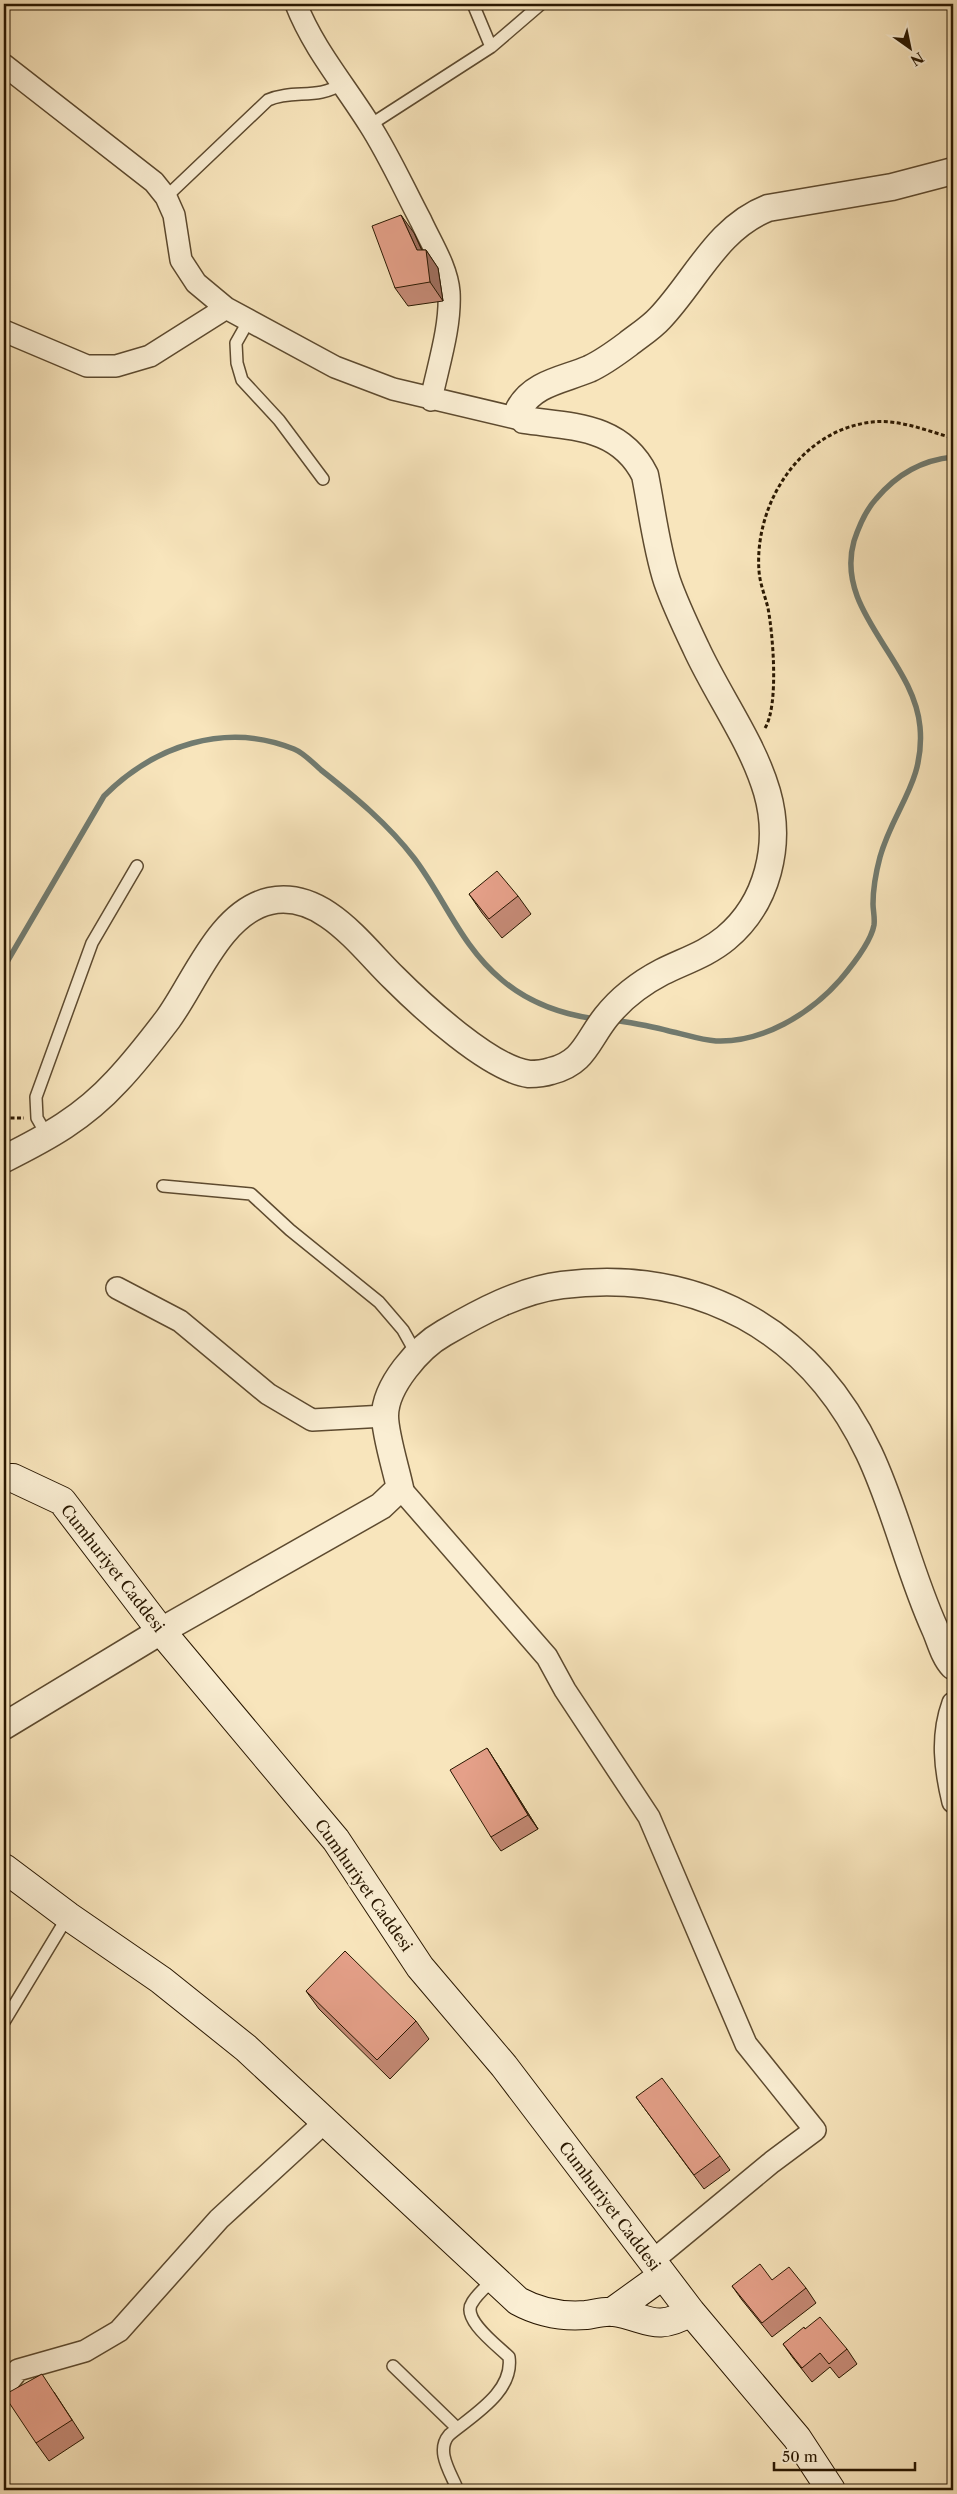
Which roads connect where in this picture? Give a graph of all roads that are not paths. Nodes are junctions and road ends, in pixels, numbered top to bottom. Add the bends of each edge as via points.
1 (296, 4) edge
2 (473, 4) edge
3 (541, 4) edge
4 (490, 46) junction
5 (4, 65) edge
6 (342, 84) junction
7 (370, 125) junction
8 (953, 171) edge
9 (166, 197) junction
10 (226, 308) junction
11 (249, 320) junction
12 (4, 331) edge
13 (431, 400) junction
14 (524, 420) junction
15 (323, 480) dead end
16 (137, 866) dead end
17 (48, 1137) junction
18 (4, 1159) edge
19 (162, 1186) dead end
20 (117, 1288) dead end
21 (417, 1355) junction
22 (385, 1416) junction
23 (4, 1478) edge
24 (400, 1488) junction
25 (161, 1631) junction
26 (953, 1666) edge
27 (953, 1703) edge
28 (4, 1726) edge
29 (953, 1802) edge
30 (4, 1868) edge
31 (68, 1916) junction
32 (4, 2022) edge
33 (326, 2121) junction
34 (657, 2269) junction
35 (493, 2280) junction
36 (612, 2312) junction
37 (691, 2312) junction
38 (393, 2366) dead end
39 (4, 2387) edge
40 (457, 2428) junction
41 (456, 2486) dead end
42 (831, 2490) edge

1 - 6 street via 313,40
2 - 4 lane
3 - 4 lane
4 - 7 lane
5 - 9 street via 124,157 154,182
6 - 7 street
6 - 9 lane via 318,94 290,93 268,100
7 - 13 street via 430,241 449,289 449,305
8 - 14 street via 874,191 768,208 745,219 704,260 660,319 592,368 549,383 526,397 519,409
9 - 10 street via 174,215 181,260 196,283
10 - 11 street
10 - 12 street via 150,356 116,366 87,366
11 - 13 street via 335,367 393,390
11 - 15 lane via 236,343 242,380 279,420
13 - 14 street
14 - 17 street via 591,430 621,443 637,459 645,475 670,587 698,652 768,793 771,861 762,892 726,938 704,953 644,982 606,1017 580,1056 566,1066 529,1074 484,1054 454,1031 397,981 336,920 313,906 291,899 258,905 237,917 212,949 169,1017 117,1081 85,1112
16 - 17 lane via 92,943 36,1096 37,1118
17 - 18 street
19 - 21 lane via 251,1194 379,1302 403,1330
20 - 22 street via 180,1321 268,1394 312,1420
21 - 22 street via 401,1374
21 - 26 street via 440,1335 478,1313 561,1285 601,1282 651,1285 691,1293 733,1308 800,1355 848,1413 892,1508 924,1605
22 - 24 street
23 - 25 main road, Cumhuriyet Caddesi via 13,1478 62,1501
24 - 25 street via 381,1506
24 - 34 street via 547,1657 648,1817 746,2044 815,2130 772,2162
25 - 28 street
25 - 34 main road, Cumhuriyet Caddesi via 336,1840 420,1967 504,2066
27 - 29 street via 945,1748
30 - 31 main road
31 - 32 lane
31 - 33 main road via 155,1975 214,2021
33 - 35 main road
33 - 39 street via 219,2219 119,2331 85,2351 18,2370
34 - 36 main road, Cumhuriyet Caddesi
34 - 37 main road, Cumhuriyet Caddesi
35 - 36 main road via 518,2301 543,2312 566,2316
35 - 40 lane via 471,2303 469,2312 474,2324 509,2357 510,2373 500,2391
36 - 37 main road via 658,2323 667,2323
37 - 42 main road, Cumhuriyet Caddesi via 797,2438
38 - 40 lane
40 - 41 lane via 446,2438 443,2447

